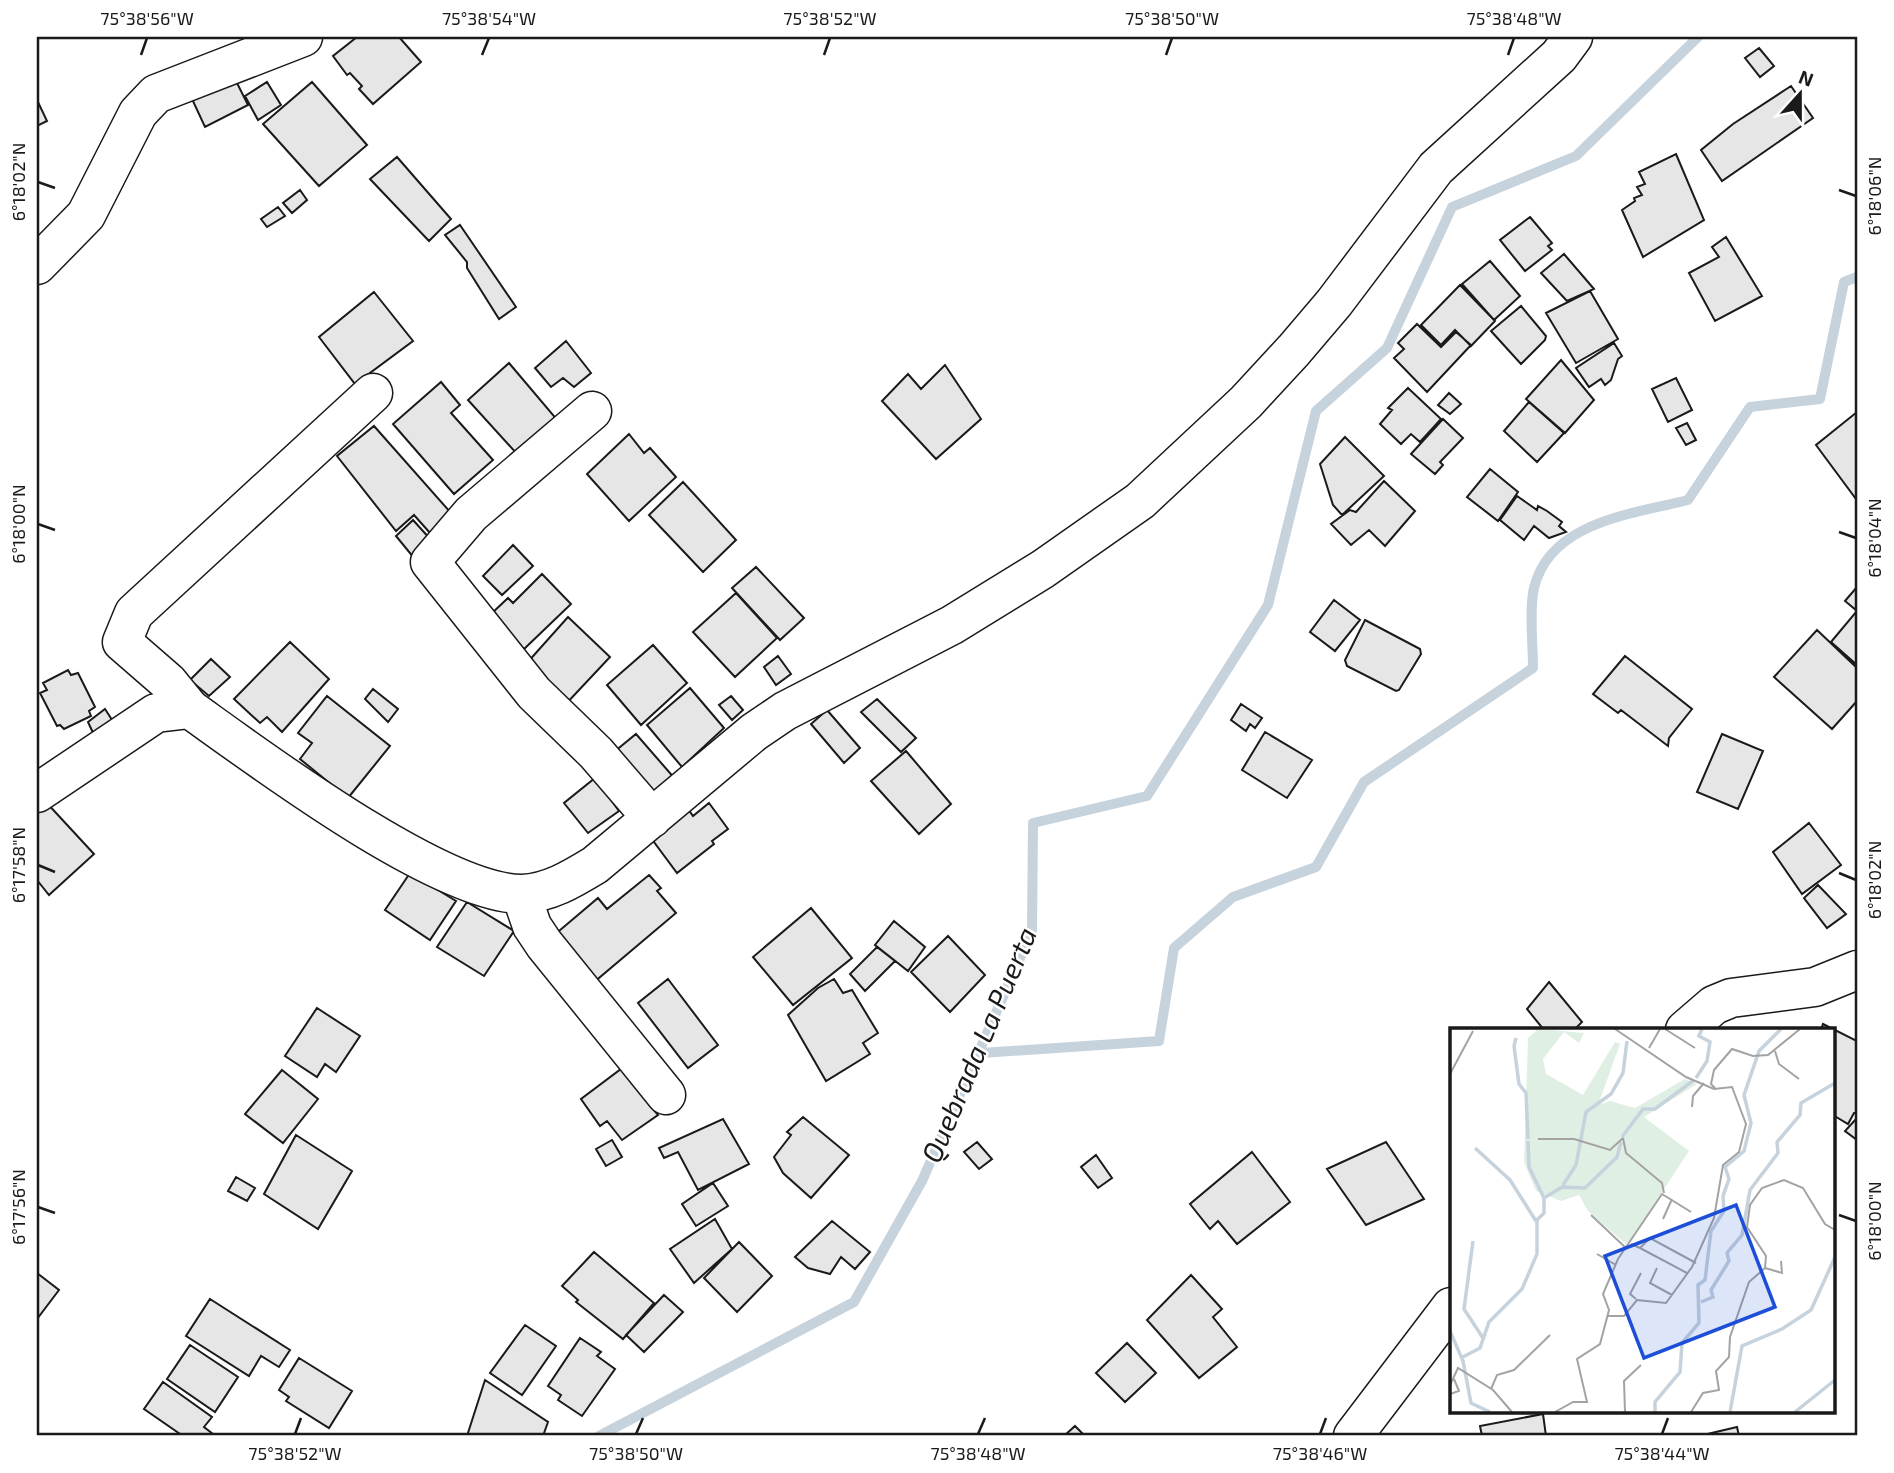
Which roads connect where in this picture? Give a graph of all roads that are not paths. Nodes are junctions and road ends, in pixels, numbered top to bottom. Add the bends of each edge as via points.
1 (303, 37) edge
2 (1573, 37) edge
3 (37, 265) edge
4 (373, 393) dead end
5 (592, 411) dead end
6 (190, 709) junction
7 (37, 793) edge
8 (652, 818) junction
9 (521, 894) junction
10 (1857, 970) edge
11 (1688, 1028) edge
12 (666, 1095) dead end
13 (1450, 1308) edge
14 (1353, 1436) edge

1 - 3 street via 156,94 138,113 86,215
2 - 8 street via 1559,56 1436,169 1294,350 1246,402 1140,501 952,625 785,711
4 - 6 street via 134,613 122,642 168,682
5 - 8 street via 471,514 430,562 534,693 596,753
6 - 7 street via 156,713
6 - 9 street via 286,777 410,855 472,882
8 - 9 street via 569,881
9 - 12 street via 532,926 550,951
10 - 11 street via 1815,987 1722,1001
13 - 14 street

